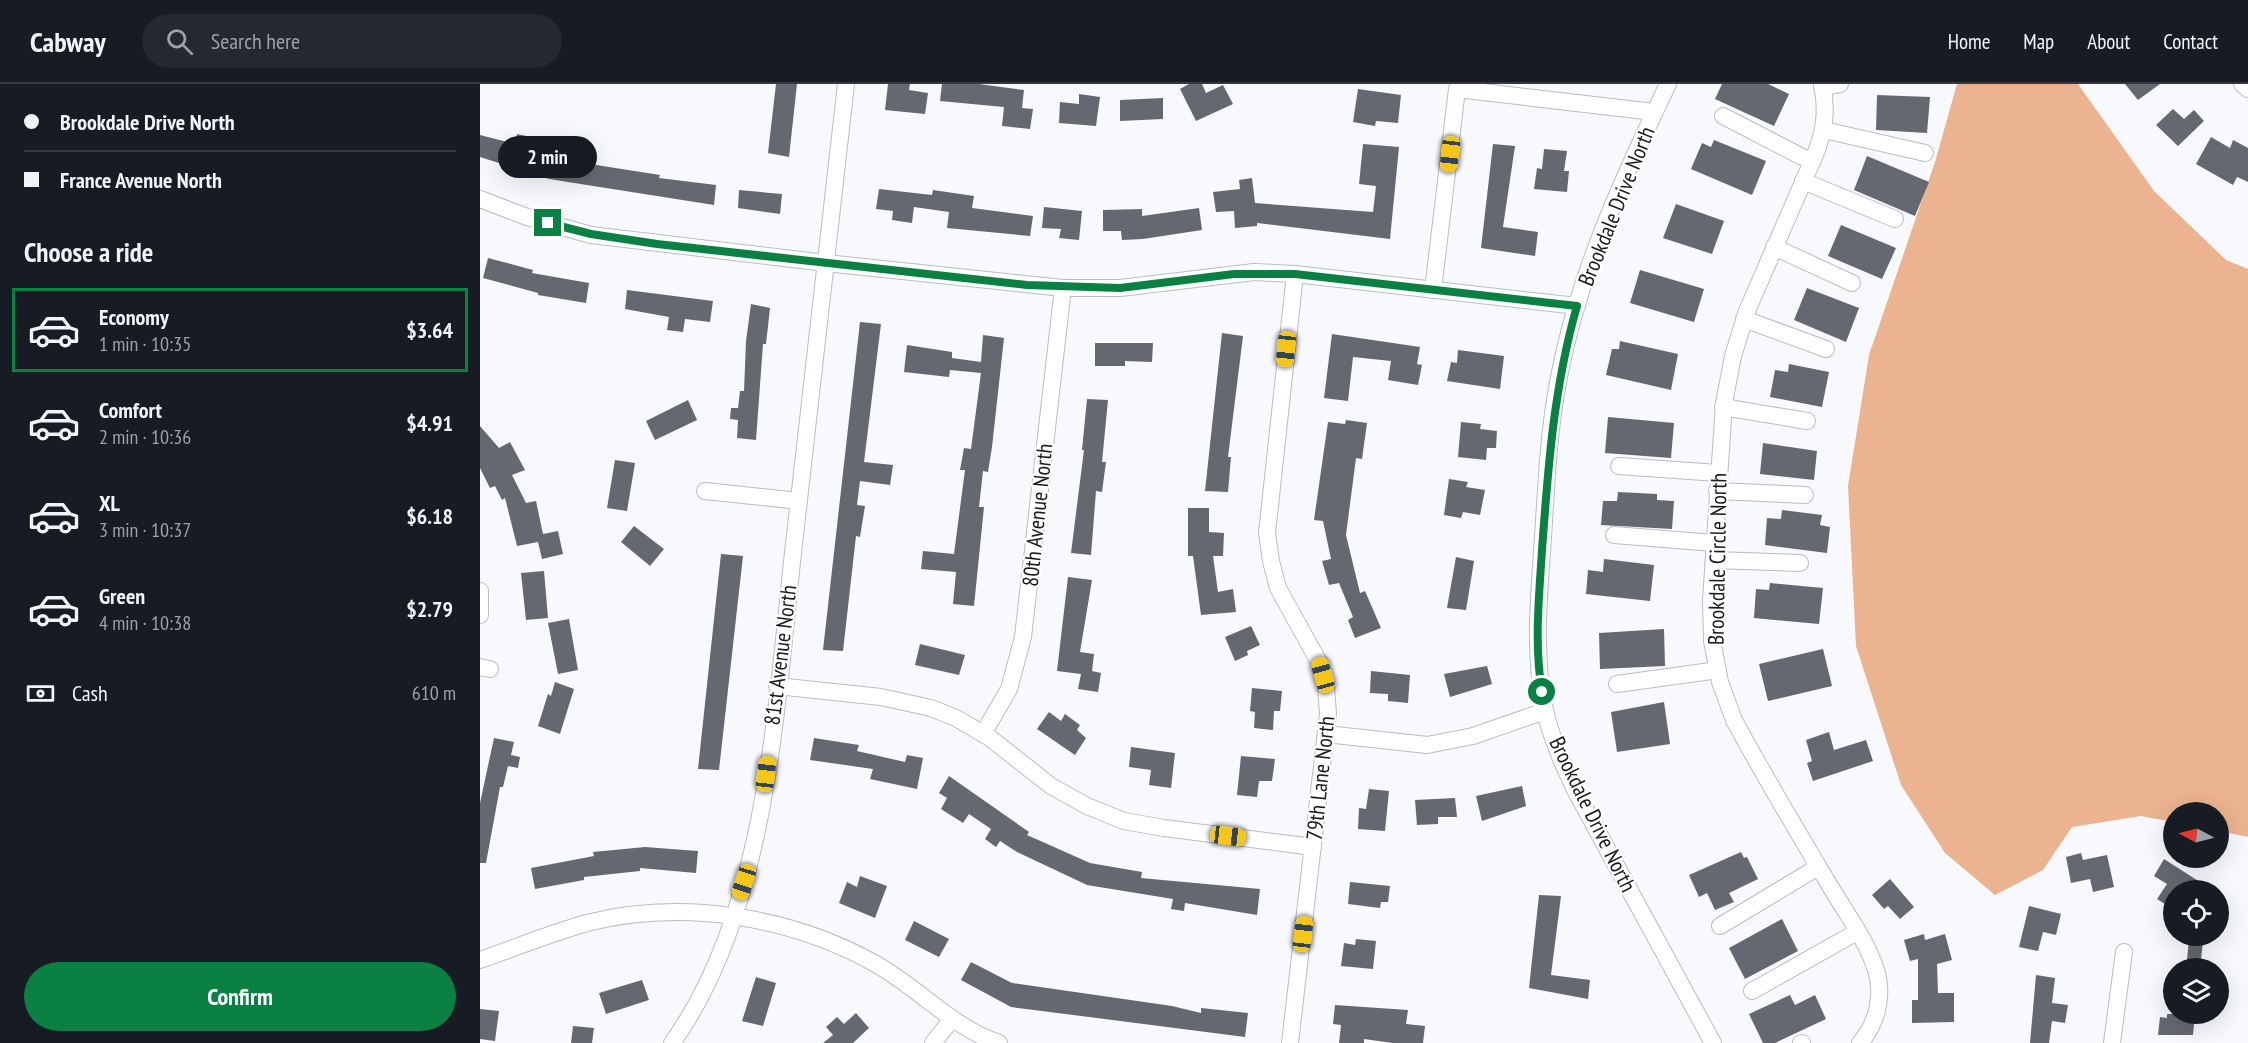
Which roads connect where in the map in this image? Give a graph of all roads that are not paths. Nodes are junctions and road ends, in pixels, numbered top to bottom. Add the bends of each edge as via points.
1 (846, 84) edge
2 (1668, 84) edge
3 (1840, 84) edge
4 (2241, 84) edge
5 (1822, 85) edge
6 (2248, 89) edge
7 (1654, 112) junction
8 (1723, 116) dead end
9 (1824, 130) junction
10 (1925, 153) dead end
11 (1812, 162) junction
12 (1803, 181) junction
13 (480, 199) edge
14 (1895, 219) dead end
15 (1774, 247) junction
16 (826, 263) junction
17 (1295, 274) junction
18 (1852, 283) dead end
19 (1063, 288) junction
20 (1433, 290) junction
21 (1577, 306) junction
22 (1744, 320) junction
23 (1826, 349) dead end
24 (1723, 407) junction
25 (1807, 421) dead end
26 (1619, 466) dead end
27 (1718, 473) junction
28 (705, 490) dead end
29 (1717, 491) junction
30 (1805, 495) dead end
31 (799, 501) junction
32 (1614, 535) dead end
33 (1714, 552) junction
34 (1800, 563) dead end
35 (480, 591) edge
36 (480, 615) edge
37 (1718, 670) junction
38 (1617, 684) dead end
39 (777, 686) junction
40 (1545, 711) junction
41 (983, 734) junction
42 (1326, 734) junction
43 (1312, 847) junction
44 (1818, 867) junction
45 (733, 916) junction
46 (1720, 926) dead end
47 (1857, 932) junction
48 (2124, 952) dead end
49 (480, 960) edge
50 (1752, 991) dead end
51 (952, 1019) junction
52 (672, 1043) edge
53 (933, 1043) edge
54 (999, 1043) edge
55 (1290, 1043) edge
56 (1713, 1043) edge
57 (1860, 1043) edge
58 (2112, 1043) edge

1 - 16 street, 81st Avenue North
2 - 7 street, Brookdale Drive North
3 - 5 street
4 - 6 street
5 - 9 street, Brookdale Circle North via 1826,102
7 - 20 street via 1457,89
7 - 21 street, Brookdale Drive North via 1596,243
8 - 11 street
9 - 10 street
9 - 11 street, Brookdale Circle North
11 - 12 street, Brookdale Circle North
12 - 14 street
12 - 15 street, Brookdale Circle North
13 - 16 street via 527,217 591,234
15 - 18 street
15 - 22 street, Brookdale Circle North
16 - 19 street
16 - 31 street, 81st Avenue North
17 - 19 street via 1254,272 1120,288
17 - 20 street
17 - 42 street, 79th Lane North via 1267,533 1278,588 1319,662 1326,687
19 - 41 street, 80th Avenue North via 1023,637 1009,689
20 - 21 street
21 - 40 street, Brookdale Drive North via 1556,394 1550,446 1537,631
22 - 23 street
22 - 24 street, Brookdale Circle North
24 - 25 street
24 - 27 street, Brookdale Circle North
26 - 27 street
27 - 29 street, Brookdale Circle North
28 - 31 street
29 - 30 street
29 - 33 street, Brookdale Circle North
31 - 39 street, 81st Avenue North
32 - 33 street
33 - 34 street
33 - 37 street, Brookdale Circle North via 1712,641
35 - 36 street
37 - 38 street
37 - 44 street, Brookdale Circle North via 1734,720
39 - 41 street via 907,702 956,718
39 - 45 street, 81st Avenue North via 758,831
40 - 42 street via 1473,736 1427,745
40 - 56 street, Brookdale Drive North via 1575,790
41 - 43 street via 1051,786 1124,821
42 - 43 street, 79th Lane North
43 - 55 street, 79th Lane North
44 - 46 street
44 - 47 street, Brookdale Circle North
45 - 49 street via 637,915 588,923
45 - 51 street via 783,926 830,942 916,989
45 - 52 street, 81st Avenue North via 704,994
47 - 50 street
47 - 57 street, Brookdale Circle North via 1877,971 1880,993 1876,1015
48 - 58 street
51 - 53 street
51 - 54 street

